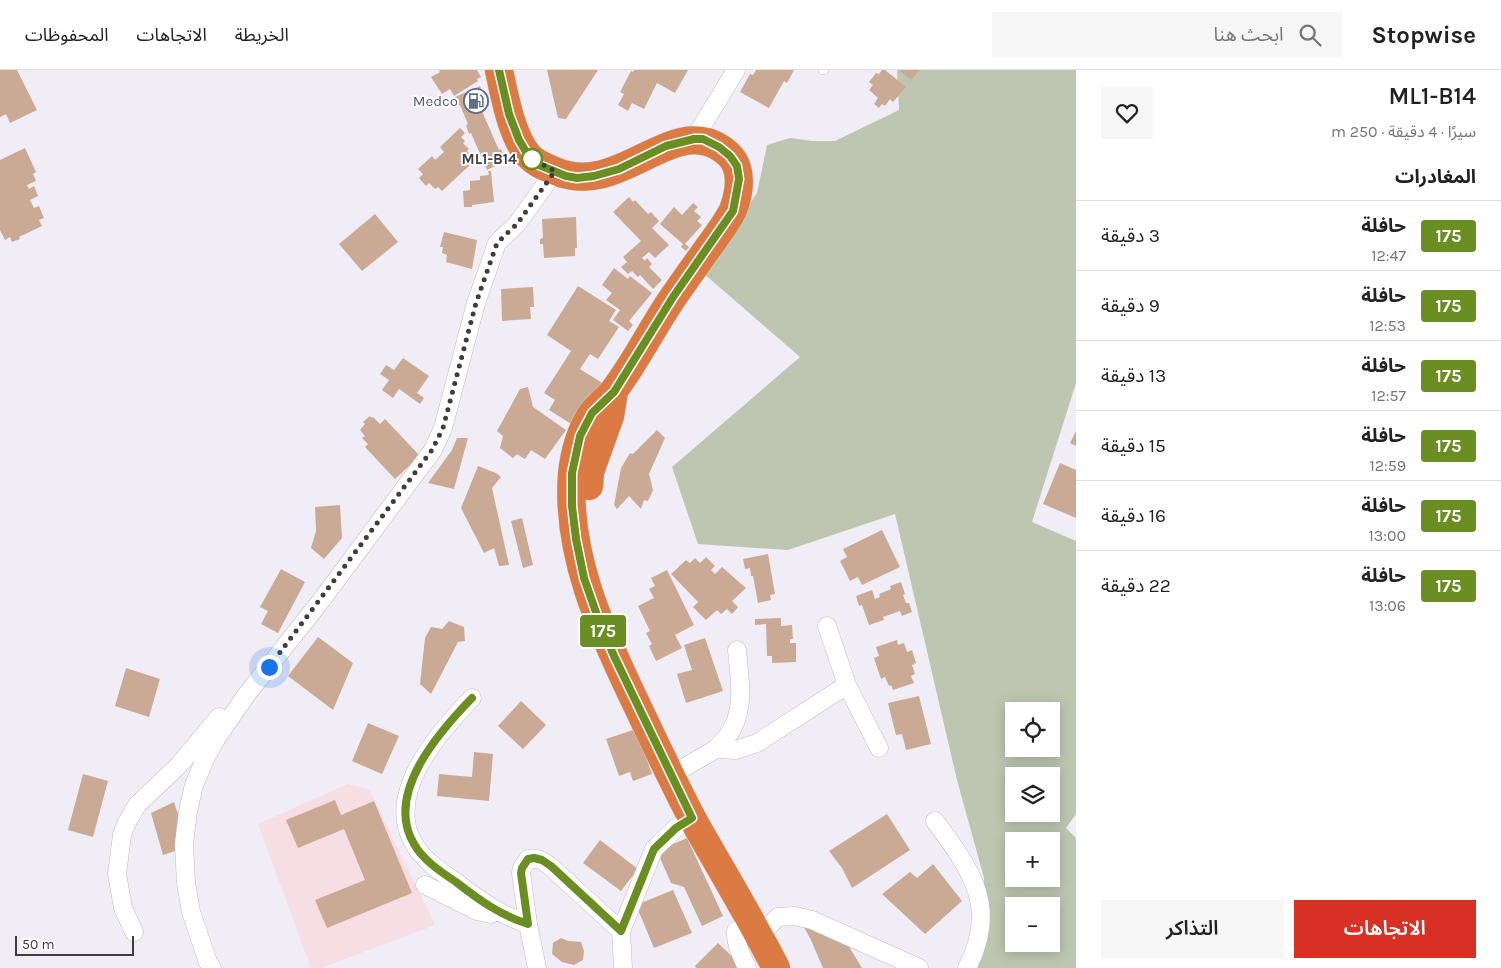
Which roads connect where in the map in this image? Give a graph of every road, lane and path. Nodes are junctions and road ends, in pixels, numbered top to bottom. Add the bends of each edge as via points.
1 (499, 70) edge
2 (736, 70) edge
3 (694, 139) junction
4 (555, 171) junction
5 (614, 392) junction
6 (827, 626) dead end
7 (737, 650) dead end
8 (847, 685) junction
9 (247, 694) junction
10 (472, 698) dead end
11 (879, 748) dead end
12 (716, 749) junction
13 (685, 767) junction
14 (692, 818) junction
15 (935, 821) dead end
16 (425, 885) dead end
17 (499, 913) junction
18 (761, 923) junction
19 (528, 924) junction
20 (621, 931) junction
21 (134, 932) dead end
22 (212, 968) edge
23 (537, 968) edge
24 (623, 968) edge
25 (747, 968) edge
26 (776, 968) edge
27 (790, 968) edge
28 (919, 968) edge
29 (967, 968) edge

1 - 4 highway via 519,140 539,165
2 - 3 street
3 - 4 highway via 666,146 619,169 594,176 577,178
3 - 5 highway via 703,139 719,147 737,166 739,179 733,211 673,297
4 - 9 street via 517,224 497,243 476,303 443,428 432,450 320,602
5 - 13 highway via 610,416 590,472 586,512 590,551 609,616
5 - 14 highway via 592,413 580,436 572,473 576,539 584,578 598,618
6 - 8 street
7 - 12 street via 739,707 734,726
8 - 11 street
8 - 12 street via 757,743 736,750
9 - 21 street via 234,700 126,822 117,874 123,908
9 - 22 street via 216,739 194,785 188,811 184,844 186,883 191,912
10 - 17 street via 451,720 422,761 410,785 405,805 406,820 414,845 424,855 447,876
12 - 13 street
13 - 18 highway
14 - 18 highway
14 - 20 street via 654,849
15 - 29 street via 970,871 979,892 978,940
16 - 17 street via 483,914
17 - 19 street
18 - 25 street via 736,931 738,947
18 - 26 highway
18 - 27 highway
18 - 28 street via 795,916 812,920
19 - 20 street via 521,873 525,862 534,858 551,866
19 - 23 street
20 - 24 street

